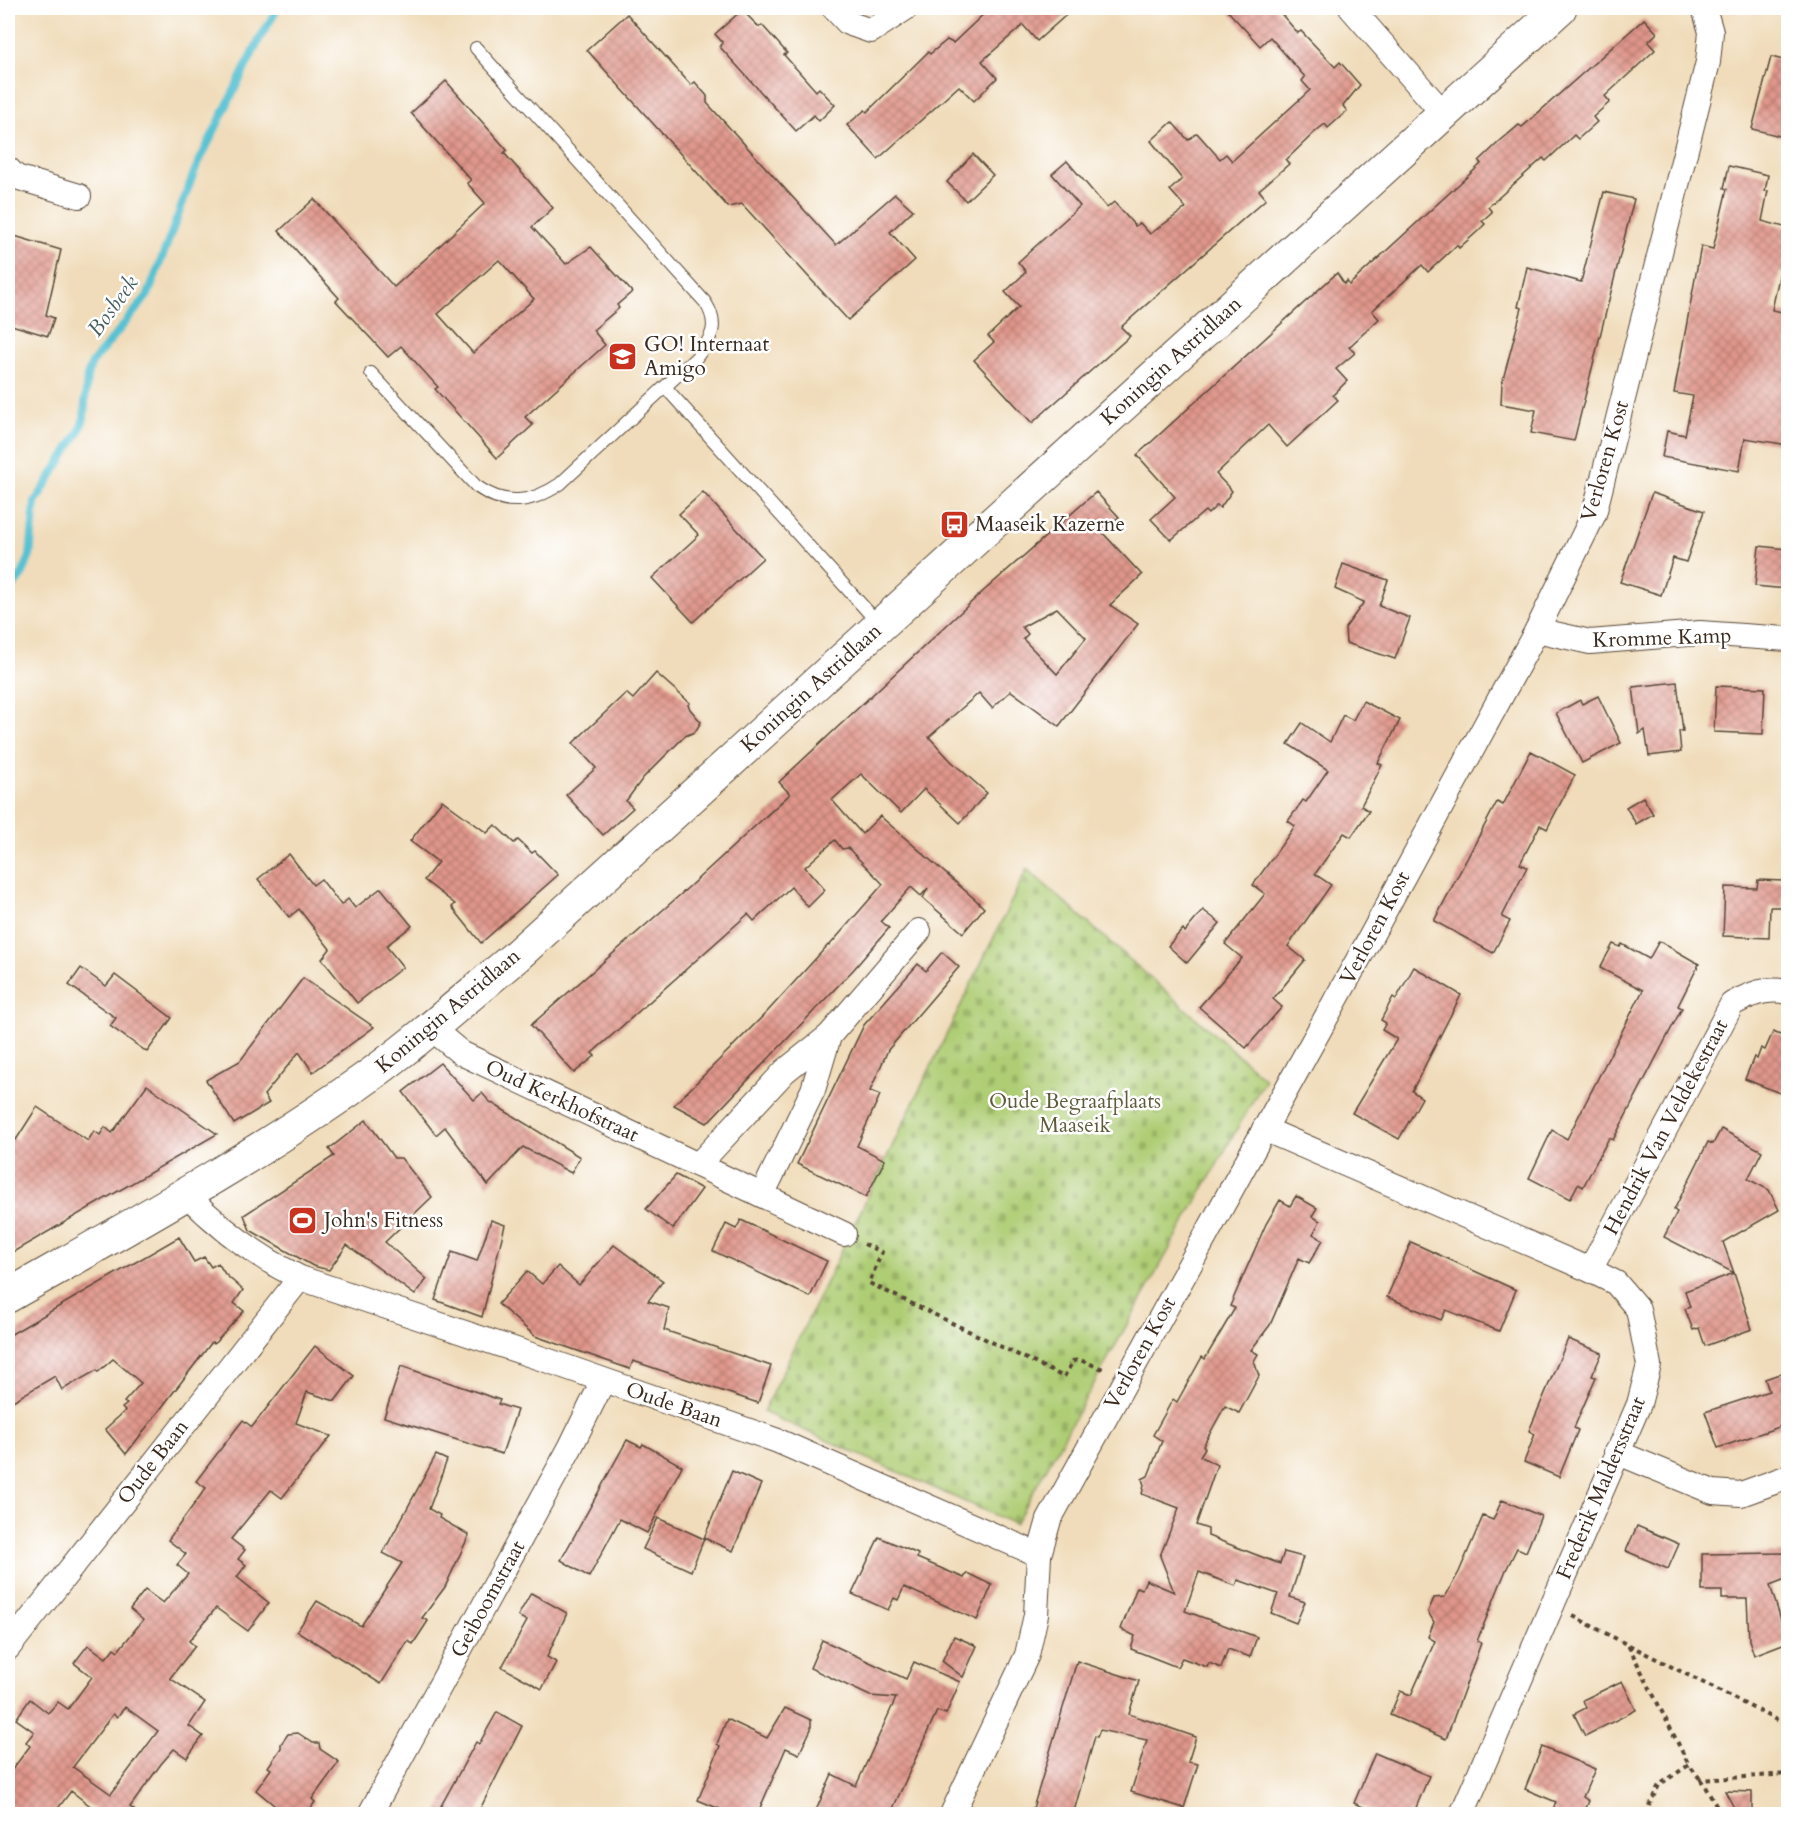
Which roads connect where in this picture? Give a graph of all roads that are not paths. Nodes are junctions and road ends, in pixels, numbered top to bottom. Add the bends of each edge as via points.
1 (834, 8) edge
2 (906, 8) edge
3 (1351, 8) edge
4 (1560, 8) edge
5 (1704, 8) edge
6 (476, 48) dead end
7 (1443, 113) junction
8 (8, 169) edge
9 (79, 196) dead end
10 (371, 373) dead end
11 (665, 387) junction
12 (880, 625) junction
13 (1537, 630) junction
14 (1788, 639) edge
15 (919, 931) dead end
16 (1788, 992) edge
17 (430, 1028) junction
18 (829, 1036) junction
19 (1264, 1129) junction
20 (698, 1165) junction
21 (186, 1194) junction
22 (762, 1196) junction
23 (844, 1234) road end
24 (1590, 1270) junction
25 (300, 1278) junction
26 (8, 1296) edge
27 (603, 1381) junction
28 (1616, 1452) junction
29 (1788, 1477) edge
30 (1039, 1555) junction
31 (8, 1648) edge
32 (370, 1815) edge
33 (952, 1815) edge
34 (1462, 1815) edge

1 - 2 street via 848,23 871,31
3 - 7 street
4 - 7 main road, Koningin Astridlaan
5 - 13 street, Verloren Kost via 1711,32 1708,62 1594,514
6 - 11 lane via 712,313 713,335
7 - 12 main road, Koningin Astridlaan
8 - 9 street via 16,177
10 - 11 lane via 476,486 495,497 520,502 560,484
11 - 12 lane
12 - 17 main road, Koningin Astridlaan via 514,958
13 - 14 street, Kromme Kamp via 1590,642 1700,633
13 - 19 street, Verloren Kost
15 - 18 street
16 - 24 street, Hendrik Van Veldekestraat via 1754,992 1732,1005
17 - 20 street, Oud Kerkhofstraat via 461,1053
17 - 21 main road, Koningin Astridlaan via 328,1104
18 - 20 street via 785,1071
18 - 22 street via 813,1090
19 - 24 street, Frederik Maldersstraat
19 - 30 street, Verloren Kost via 1049,1520
20 - 22 street, Oud Kerkhofstraat
21 - 25 street, Oude Baan via 265,1259
21 - 26 main road, Koningin Astridlaan
22 - 23 street, Oud Kerkhofstraat
24 - 28 street, Frederik Maldersstraat via 1616,1283 1638,1309 1648,1365 1639,1404
25 - 27 street, Oude Baan
25 - 31 street, Oude Baan
27 - 30 street, Oude Baan via 778,1441
27 - 32 street, Geiboomstraat
28 - 29 street via 1713,1492 1741,1494
28 - 34 street, Frederik Maldersstraat
30 - 33 street, Verloren Kost via 1036,1615 1027,1655

